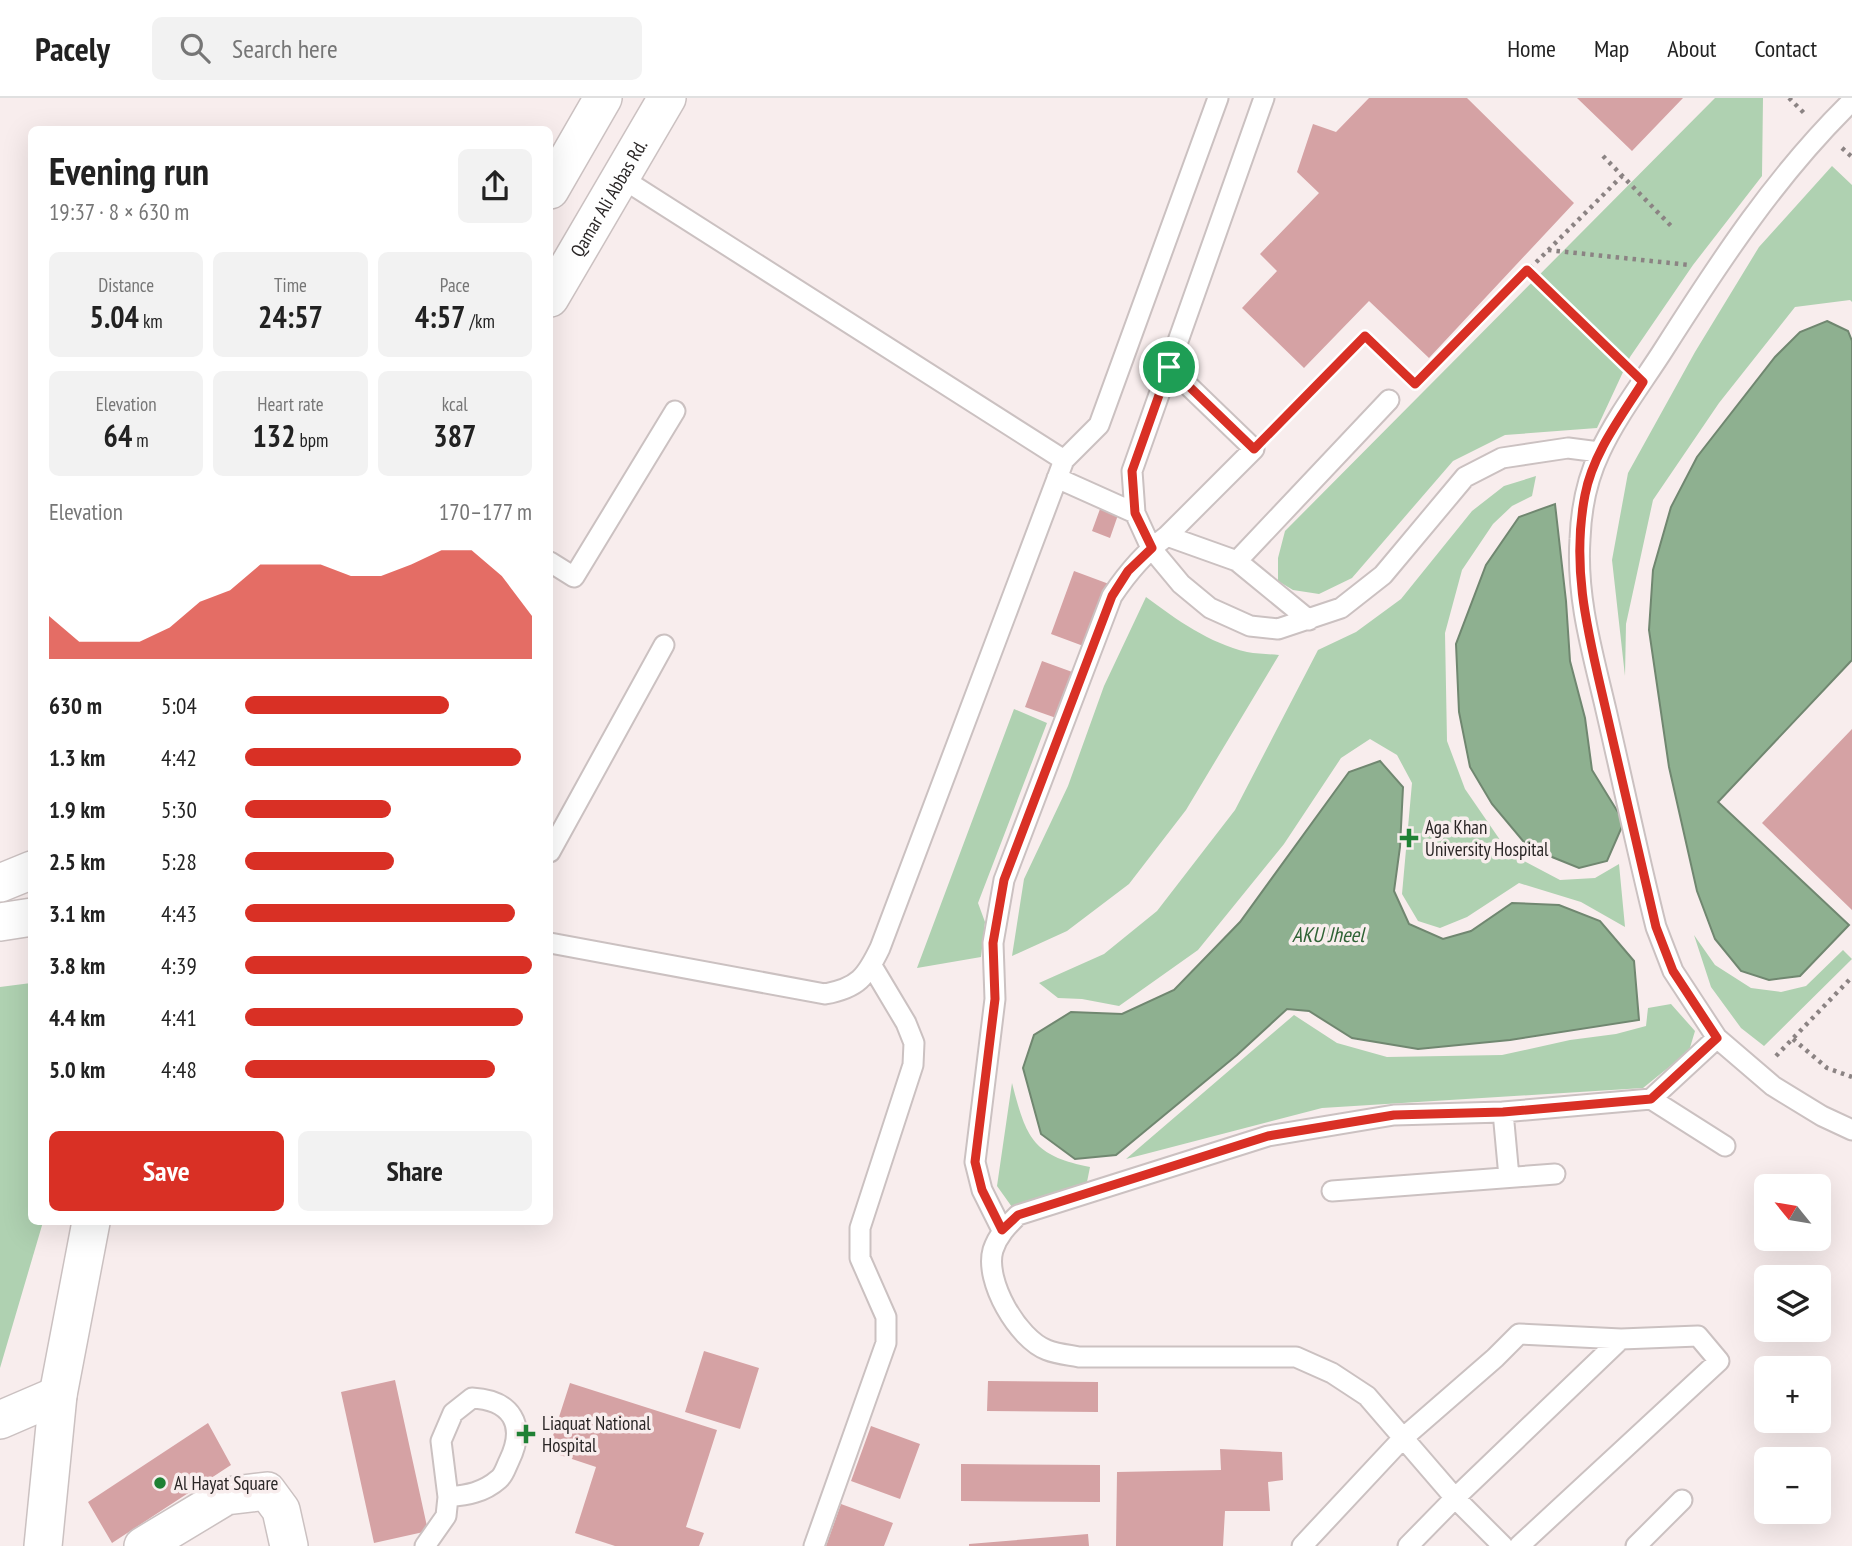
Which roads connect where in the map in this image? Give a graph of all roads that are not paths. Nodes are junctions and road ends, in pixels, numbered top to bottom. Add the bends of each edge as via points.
1 (603, 98) edge
2 (667, 98) edge
3 (1218, 98) edge
4 (1264, 98) edge
5 (1852, 102) edge
6 (620, 177) junction
7 (553, 185) edge
8 (553, 293) edge
9 (1169, 367) junction
10 (1389, 400) dead end
11 (675, 411) dead end
12 (1600, 452) junction
13 (1061, 469) junction
14 (1135, 513) junction
15 (1159, 542) junction
16 (1237, 561) junction
17 (553, 564) edge
18 (1309, 620) junction
19 (664, 645) dead end
20 (553, 847) edge
21 (28, 872) edge
22 (0, 883) edge
23 (28, 918) edge
24 (0, 922) edge
25 (553, 944) edge
26 (872, 965) junction
27 (1717, 1038) junction
28 (1651, 1099) junction
29 (1503, 1112) junction
30 (1852, 1130) edge
31 (1725, 1146) dead end
32 (1555, 1174) dead end
33 (1509, 1177) junction
34 (1332, 1191) dead end
35 (90, 1225) edge
36 (1002, 1230) junction
37 (1621, 1339) junction
38 (58, 1395) junction
39 (0, 1420) edge
40 (1403, 1438) junction
41 (448, 1497) junction
42 (1455, 1498) junction
43 (1682, 1500) dead end
44 (43, 1546) edge
45 (143, 1546) edge
46 (289, 1546) edge
47 (425, 1546) edge
48 (814, 1546) edge
49 (1301, 1546) edge
50 (1408, 1546) edge
51 (1503, 1546) edge
52 (1519, 1546) edge
53 (1636, 1546) edge

1 - 7 street
2 - 6 street, Qamar Ali Abbas Rd.
3 - 13 lane via 1099,425
4 - 9 lane
5 - 12 lane via 1768,194 1694,301
6 - 8 street, Qamar Ali Abbas Rd.
6 - 13 lane
9 - 14 lane via 1132,471
9 - 15 lane via 1254,449
10 - 16 lane
11 - 17 lane via 575,577
12 - 18 lane via 1568,448 1502,458 1465,477 1383,575 1341,608
12 - 27 lane via 1585,493 1580,540 1580,587 1588,640 1656,927 1673,971
13 - 14 lane
13 - 26 lane
14 - 15 lane
15 - 16 lane
15 - 18 lane via 1181,584 1210,608 1250,626 1278,629
15 - 36 lane via 1128,571 1112,596 1004,880 993,943 995,999 975,1162 982,1190
16 - 18 lane
19 - 20 lane
21 - 22 street
23 - 24 street
25 - 26 lane via 825,994 860,981
26 - 48 lane via 914,1043 913,1065 860,1228 860,1258 886,1317 886,1343
27 - 28 lane
27 - 30 lane via 1793,1098
28 - 29 lane
28 - 31 lane
29 - 33 lane
29 - 36 lane via 1394,1115 1268,1136 1018,1215
32 - 33 lane
33 - 34 lane
35 - 38 street
36 - 40 lane via 992,1252 993,1281 1009,1314 1046,1350 1079,1357 1296,1357 1367,1396
37 - 40 lane via 1519,1334
37 - 42 lane
37 - 52 lane via 1698,1336 1719,1361
38 - 39 street
38 - 44 street
40 - 42 lane
40 - 49 lane
41 - 41 lane via 441,1441 453,1413 472,1398 490,1399 508,1410 517,1429 514,1452 501,1478 478,1493
41 - 47 lane via 446,1516
42 - 50 lane
42 - 51 lane
43 - 53 lane
45 - 46 street via 226,1496 267,1491 281,1510

